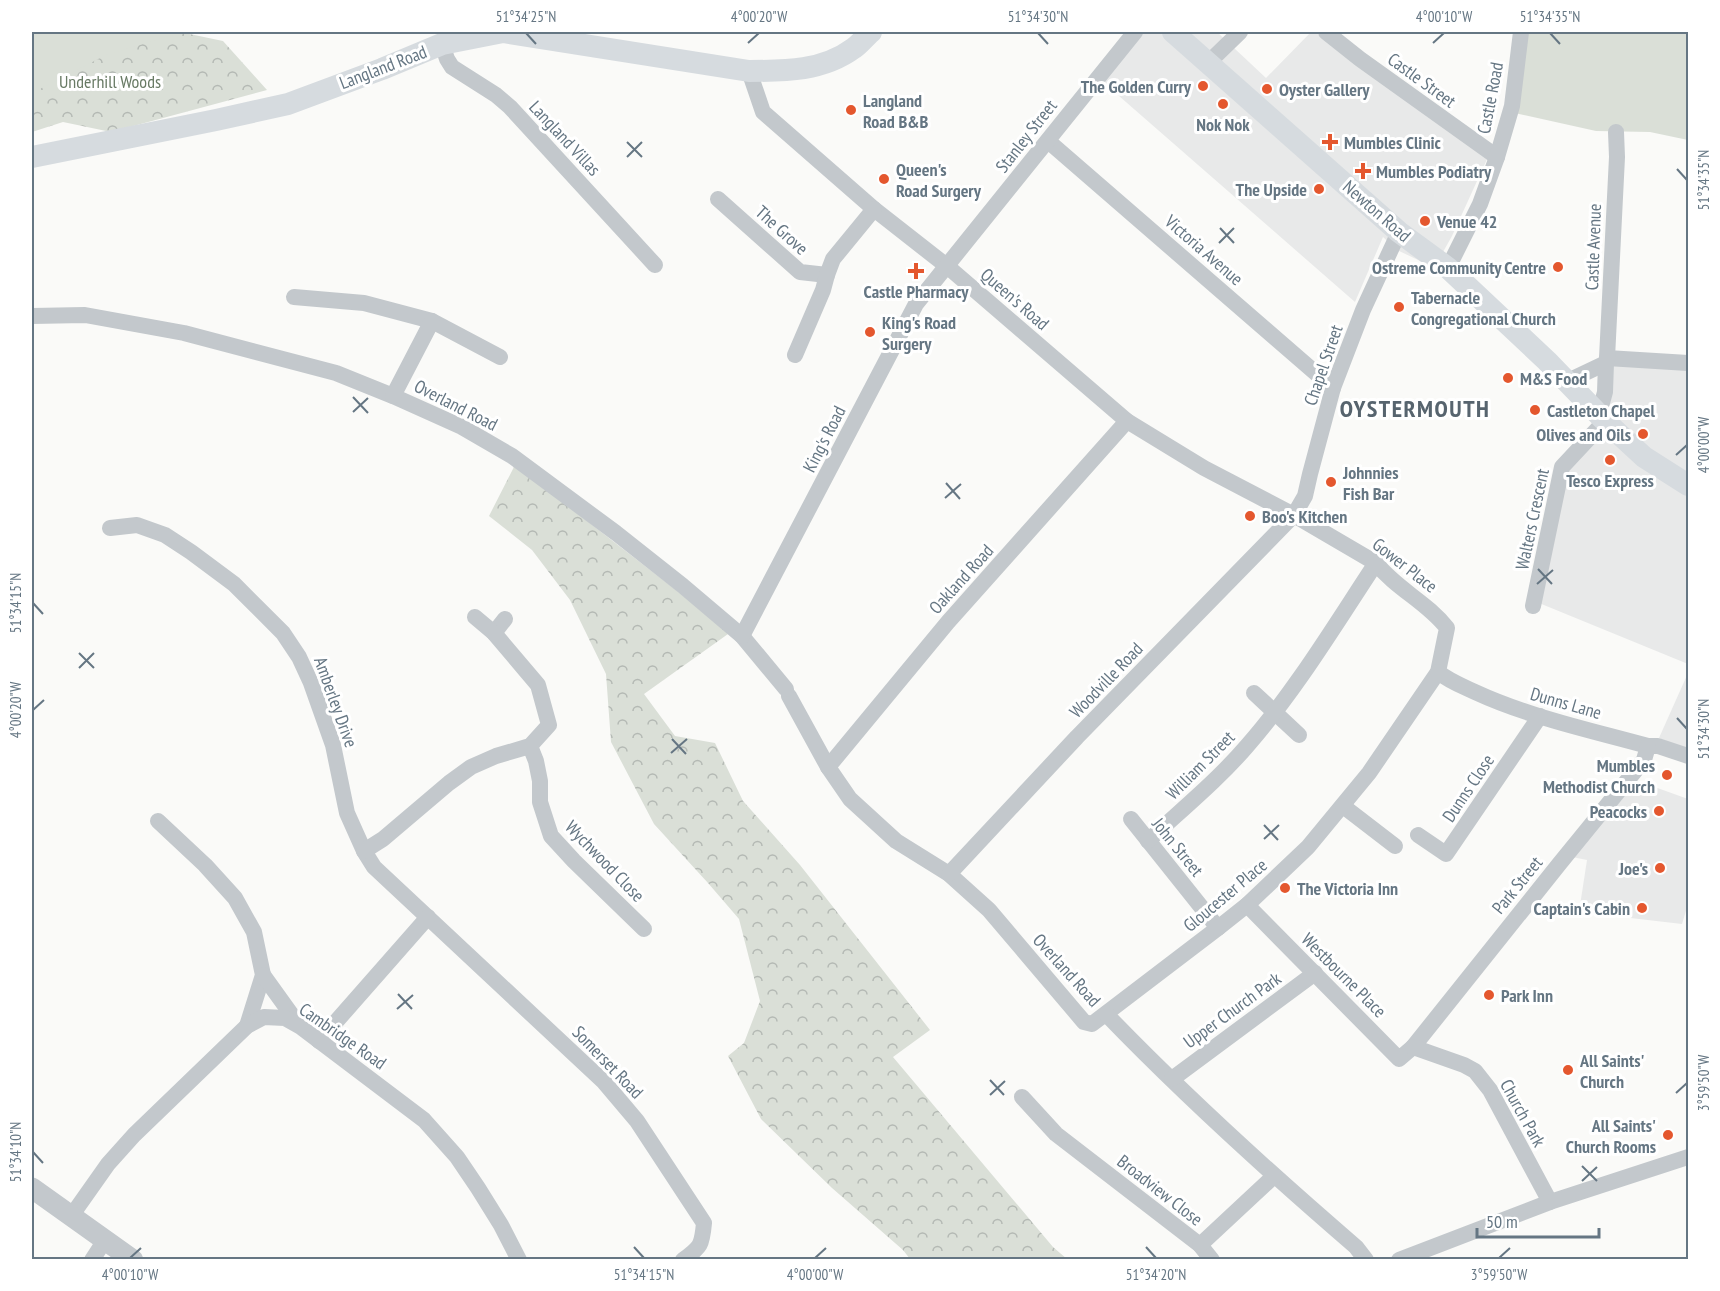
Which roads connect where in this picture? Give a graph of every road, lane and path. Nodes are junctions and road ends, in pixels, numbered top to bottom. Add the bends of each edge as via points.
1 (871, 32) edge
2 (1135, 32) edge
3 (1173, 32) edge
4 (1240, 32) edge
5 (1326, 32) edge
6 (1521, 32) edge
7 (442, 44) junction
8 (1208, 63) junction
9 (749, 71) junction
10 (1616, 132) dead end
11 (1048, 141) junction
12 (32, 157) edge
13 (1497, 157) junction
14 (718, 199) dead end
15 (874, 210) junction
16 (1399, 231) junction
17 (655, 265) dead end
18 (948, 267) junction
19 (1448, 268) junction
20 (827, 275) junction
21 (294, 297) dead end
22 (32, 316) edge
23 (432, 321) junction
24 (795, 355) dead end
25 (500, 357) dead end
26 (1606, 361) junction
27 (1689, 363) edge
28 (1566, 382) junction
29 (1333, 388) junction
30 (393, 396) junction
31 (1602, 418) junction
32 (1127, 421) junction
33 (1689, 485) edge
34 (1294, 515) junction
35 (110, 528) dead end
36 (1376, 563) junction
37 (1533, 606) dead end
38 (475, 617) dead end
39 (506, 619) dead end
40 (494, 633) junction
41 (742, 636) junction
42 (1438, 672) junction
43 (1254, 693) dead end
44 (1274, 712) junction
45 (1540, 716) junction
46 (1299, 735) dead end
47 (530, 746) junction
48 (1648, 746) junction
49 (1689, 756) edge
50 (828, 767) junction
51 (1343, 806) junction
52 (1131, 819) dead end
53 (158, 821) dead end
54 (1418, 835) dead end
55 (1148, 841) junction
56 (1395, 846) dead end
57 (363, 852) junction
58 (949, 874) junction
59 (1247, 904) junction
60 (428, 917) junction
61 (1218, 928) junction
62 (644, 929) dead end
63 (1315, 973) junction
64 (263, 975) junction
65 (1106, 1014) junction
66 (247, 1026) junction
67 (301, 1027) junction
68 (318, 1041) junction
69 (1413, 1047) junction
70 (1172, 1079) junction
71 (1022, 1097) dead end
72 (1689, 1157) edge
73 (1274, 1176) junction
74 (32, 1188) edge
75 (1550, 1202) junction
76 (72, 1215) junction
77 (105, 1240) junction
78 (1200, 1245) junction
79 (92, 1260) edge
80 (133, 1260) edge
81 (519, 1260) edge
82 (683, 1260) edge
83 (1212, 1260) edge
84 (1366, 1260) edge
85 (1399, 1260) edge

1 - 9 main road, Langland Road via 855,48 830,62 788,70
2 - 11 street, Stanley Street
3 - 8 main road, Newton Road
4 - 8 street
5 - 13 street, Castle Street
6 - 13 street, Castle Road via 1512,106
7 - 9 main road, Langland Road via 503,32
7 - 12 main road, Langland Road via 288,104
7 - 17 street, Langland Villas via 452,67 510,107
8 - 16 main road, Newton Road
9 - 15 street, Queen's Road via 763,112
10 - 26 street, Castle Avenue
11 - 18 street, Stanley Street
11 - 29 street, Victoria Avenue
13 - 19 street, Castle Road via 1480,204
14 - 20 street, The Grove via 800,272
15 - 18 street, Queen's Road
15 - 20 street, The Grove via 833,259
16 - 19 main road, Newton Road
16 - 29 street, Chapel Street
18 - 32 street, Queen's Road
18 - 41 street, King's Road via 916,304
19 - 28 main road, Newton Road
20 - 24 street, The Grove
21 - 23 street via 364,303
22 - 30 street, Overland Road via 85,315 184,333 336,373
23 - 25 street
23 - 30 street
26 - 27 street
26 - 28 street
26 - 31 street, Castle Avenue
28 - 31 main road, Newton Road
29 - 34 street, Chapel Street via 1305,496
30 - 41 street, Overland Road via 462,427 512,456 616,532
31 - 33 main road, Newton Road via 1644,457
31 - 37 street, Walters Crescent via 1562,466
32 - 34 street, Queen's Road via 1204,468
32 - 50 street, Oakland Road via 948,622
34 - 36 street, Gower Place
34 - 58 street, Woodville Road
35 - 57 street, Amberley Drive via 137,525 165,535 234,584 283,633 299,657 320,706 347,813
36 - 42 street, Gower Place via 1447,628
36 - 44 street, William Street
38 - 40 street
39 - 40 street
40 - 47 street via 538,685 549,725
41 - 50 street, Overland Road via 787,692
42 - 45 street, Dunns Lane via 1496,702
42 - 51 street, Gloucester Place
43 - 44 street
44 - 46 street
44 - 55 street, William Street via 1216,779
45 - 48 street, Dunns Lane
45 - 54 street, Dunns Close via 1446,854
47 - 57 street via 471,767
47 - 62 street, Wychwood Close via 551,836
48 - 49 street, Dunns Lane
48 - 69 street, Park Street via 1644,760
50 - 58 street, Overland Road via 850,799 896,841
51 - 56 street
51 - 59 street, Gloucester Place via 1308,847
52 - 55 street, John Street
53 - 64 street via 235,898 254,932
55 - 61 street, John Street
57 - 60 street, Somerset Road
58 - 65 street, Overland Road via 989,910 1084,1022 1092,1024
59 - 61 street, Gloucester Place
59 - 63 street, Westbourne Place
60 - 68 street
60 - 82 street, Somerset Road via 597,1075 637,1121 704,1223 700,1246
61 - 65 street, Gloucester Place
63 - 69 street, Westbourne Place via 1399,1059
63 - 70 street, Upper Church Park
64 - 66 street
64 - 67 street
65 - 70 street, Overland Road
66 - 67 street, Cambridge Road via 264,1017 285,1018
66 - 76 street, Cambridge Road via 134,1135
67 - 68 street, Cambridge Road
68 - 81 street, Cambridge Road via 424,1120 462,1165
69 - 75 street, Church Park via 1475,1071 1490,1090
70 - 73 street, Overland Road
71 - 78 street, Broadview Close via 1056,1134
72 - 75 street
73 - 78 street, Broadview Close
73 - 84 street, Overland Road
74 - 76 street
75 - 85 street
76 - 77 street
77 - 79 street
77 - 80 street
78 - 83 street

